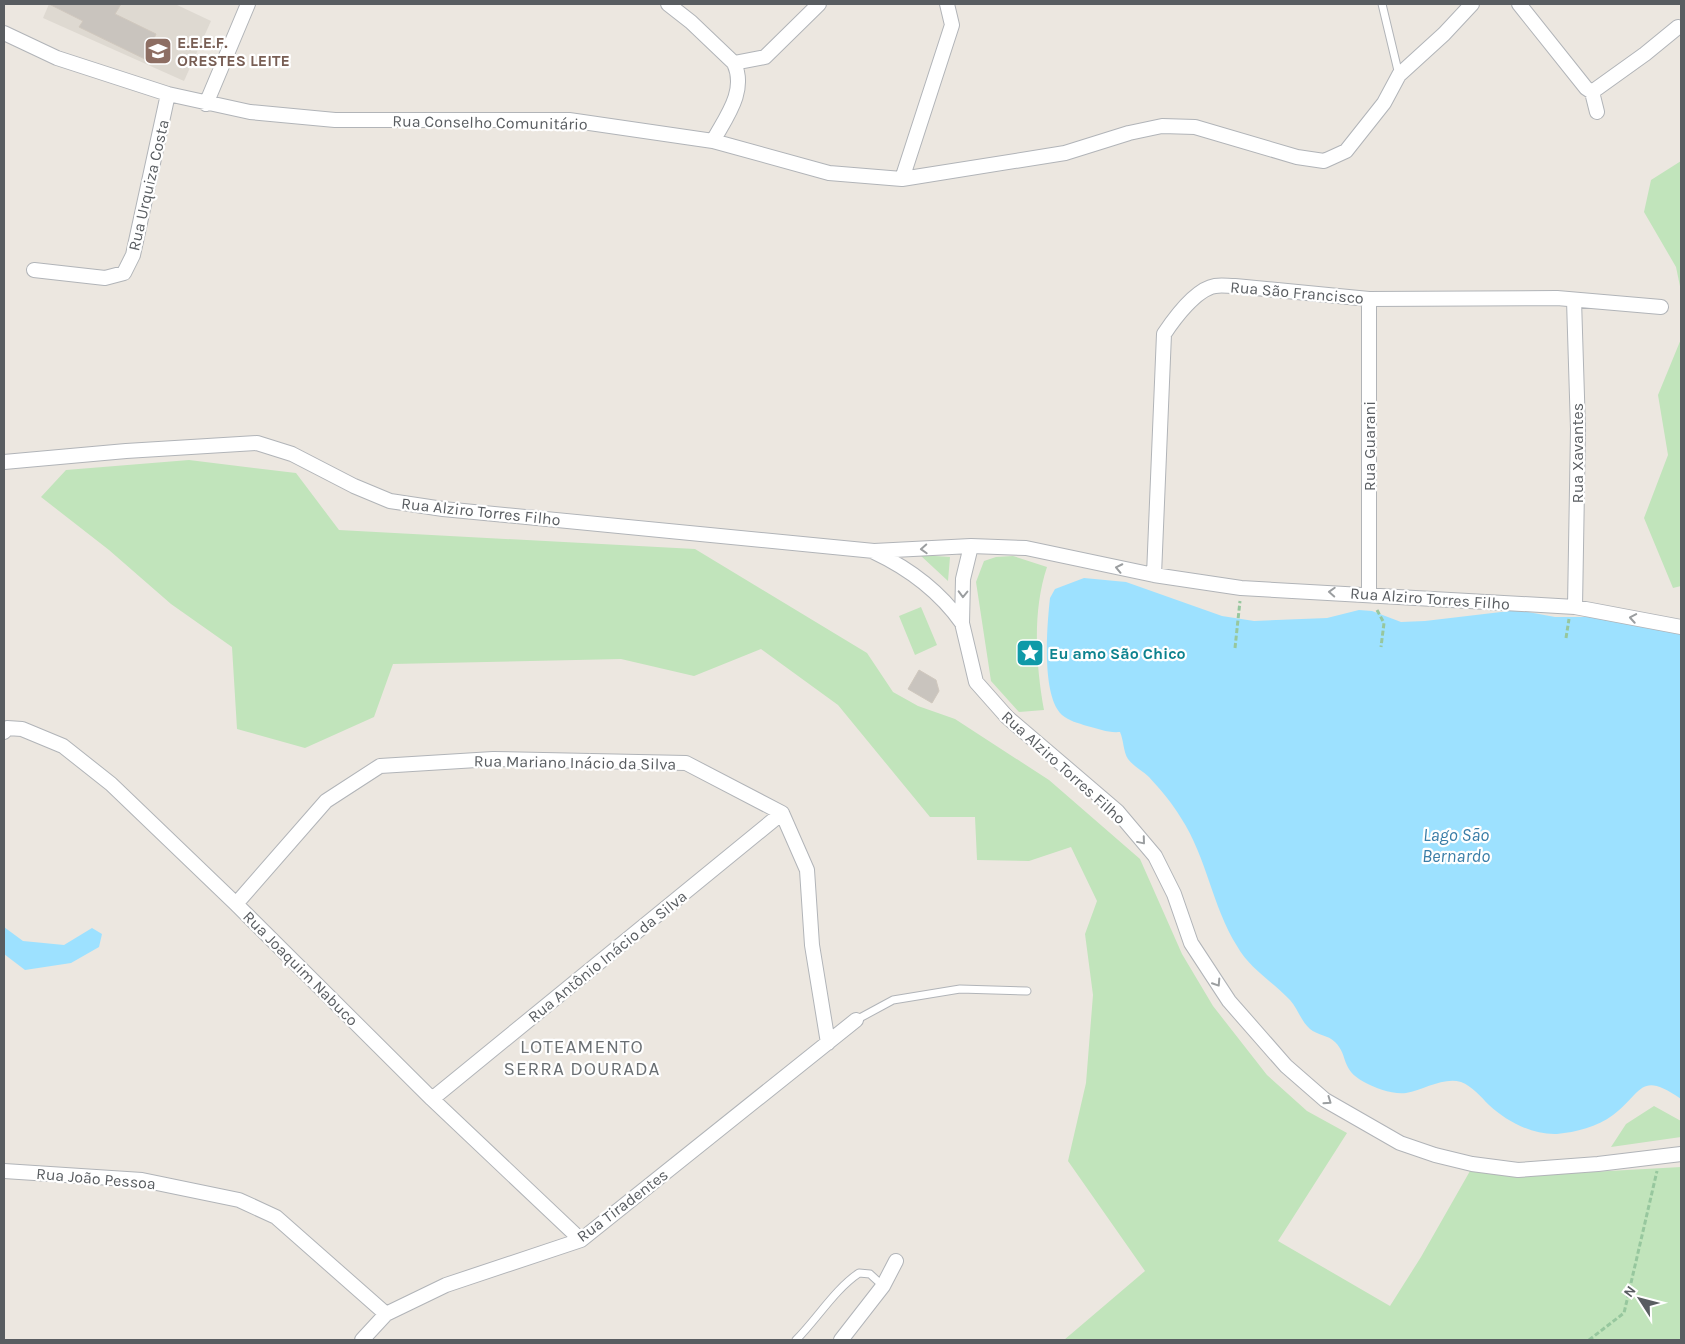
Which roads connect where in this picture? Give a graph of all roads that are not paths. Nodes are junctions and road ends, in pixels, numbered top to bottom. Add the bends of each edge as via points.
1 (248, 4) edge
2 (668, 4) edge
3 (819, 4) edge
4 (947, 4) edge
5 (1382, 4) edge
6 (1472, 4) edge
7 (1519, 4) edge
8 (1678, 27) dead end
9 (4, 32) edge
10 (734, 63) junction
11 (1400, 75) junction
12 (1592, 92) junction
13 (168, 94) junction
14 (206, 104) junction
15 (1597, 112) dead end
16 (712, 141) junction
17 (902, 179) junction
18 (34, 270) dead end
19 (1369, 299) junction
20 (1574, 300) junction
21 (1661, 307) dead end
22 (4, 462) edge
23 (971, 546) junction
24 (874, 551) junction
25 (1154, 575) junction
26 (1369, 594) junction
27 (1575, 607) junction
28 (962, 623) junction
29 (1681, 626) edge
30 (4, 732) edge
31 (782, 813) junction
32 (236, 904) junction
33 (1027, 991) dead end
34 (856, 1020) joint
35 (828, 1043) junction
36 (432, 1099) junction
37 (1681, 1154) edge
38 (4, 1171) edge
39 (581, 1240) junction
40 (896, 1261) dead end
41 (883, 1286) junction
42 (386, 1314) junction
43 (362, 1340) edge
44 (796, 1340) edge
45 (841, 1340) edge

1 - 14 street
2 - 10 street
3 - 10 street via 764,57
4 - 17 street via 952,25
5 - 11 lane
6 - 11 street, Rua Conselho Comunitário
7 - 12 street
8 - 12 street
9 - 13 street, Rua Conselho Comunitário via 57,58
10 - 16 street via 740,84 731,109
11 - 17 street, Rua Conselho Comunitário via 1384,103 1346,151 1324,161 1297,157 1195,127 1162,126 1065,153
12 - 15 street
13 - 14 street, Rua Conselho Comunitário
13 - 18 street, Rua Urquiza Costa via 133,255 124,273 106,278
14 - 16 street, Rua Conselho Comunitário via 250,112 336,120 569,120
16 - 17 street, Rua Conselho Comunitário via 829,173
19 - 20 street, Rua São Francisco
19 - 25 street, Rua São Francisco via 1213,286 1197,296 1177,316 1164,334
19 - 26 street, Rua Guarani
20 - 21 street, Rua São Francisco
20 - 27 street, Rua Xavantes via 1578,429
22 - 24 street, Rua Alziro Torres Filho via 257,443 292,454 390,501 442,509
23 -> 24 street, Rua Alziro Torres Filho
25 -> 23 street, Rua Alziro Torres Filho via 1026,548
23 -> 28 street, Rua Alziro Torres Filho via 963,578
24 - 28 street via 898,563 947,602
26 -> 25 street, Rua Alziro Torres Filho via 1241,588
26 - 27 street, Rua Alziro Torres Filho
29 -> 27 street, Rua Alziro Torres Filho
28 -> 37 street, Rua Alziro Torres Filho via 976,682 1007,717 1117,811 1155,856 1174,894 1191,944 1229,1001 1286,1066 1325,1100 1400,1143 1472,1164 1518,1170
30 - 32 street, Rua Joaquim Nabuco via 7,728 22,729 63,746 111,784
31 - 32 street, Rua Mariano Inácio da Silva via 686,763 493,759 380,766 326,801
31 - 35 street via 807,870 812,945
31 - 36 street, Rua Antônio Inácio da Silva
32 - 36 street, Rua Joaquim Nabuco
33 - 34 lane via 960,989 893,1000
34 - 35 street, Rua Tiradentes
35 - 39 street, Rua Tiradentes
36 - 39 street, Rua Joaquim Nabuco
38 - 42 street, Rua João Pessoa via 142,1180 239,1200 276,1217
39 - 42 street, Rua Tiradentes via 446,1285
40 - 41 street
41 - 44 lane via 870,1274 859,1273 847,1281
41 - 45 street
42 - 43 street, Rua Tiradentes

